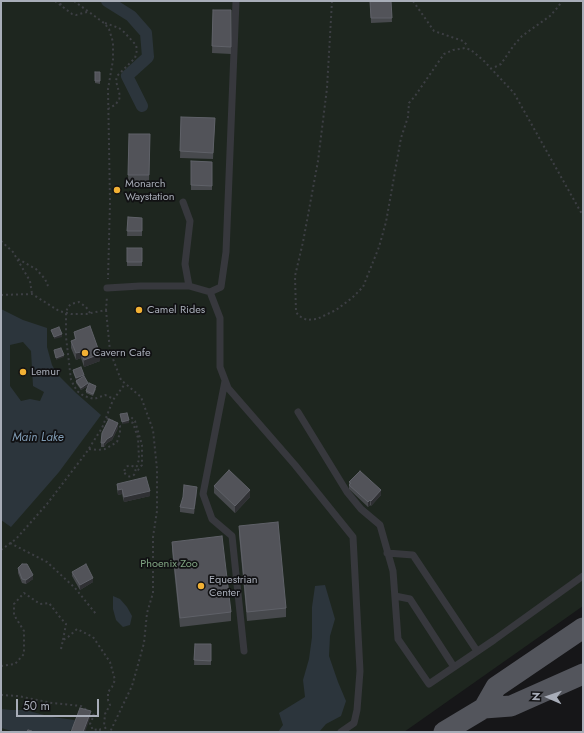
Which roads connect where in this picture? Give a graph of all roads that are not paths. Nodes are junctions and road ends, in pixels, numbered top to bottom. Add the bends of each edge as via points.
1 (236, 1) edge
2 (183, 202) dead end
3 (189, 286) junction
4 (107, 288) road end
5 (210, 292) junction
6 (225, 380) junction
7 (298, 412) dead end
8 (387, 553) junction
9 (583, 576) edge
10 (395, 596) junction
11 (583, 628) edge
12 (244, 650) dead end
13 (477, 651) junction
14 (454, 667) junction
15 (583, 674) edge
16 (484, 708) junction
17 (341, 732) edge
18 (444, 732) edge

1 - 5 lane via 226,252 221,287
2 - 3 lane via 190,221 186,264
3 - 4 lane
3 - 5 lane
5 - 6 lane via 220,318 220,367
6 - 12 lane via 203,494 212,519 232,536
6 - 17 lane via 228,388 295,465 353,538 360,671 358,710 354,723
7 - 8 lane via 346,492 380,525
8 - 10 lane via 393,571
8 - 13 lane via 413,555
9 - 13 lane
10 - 14 lane via 410,600
10 - 14 lane via 398,639 429,684
11 - 16 main road via 496,687
13 - 14 lane
15 - 16 main road via 511,706
16 - 18 main road

